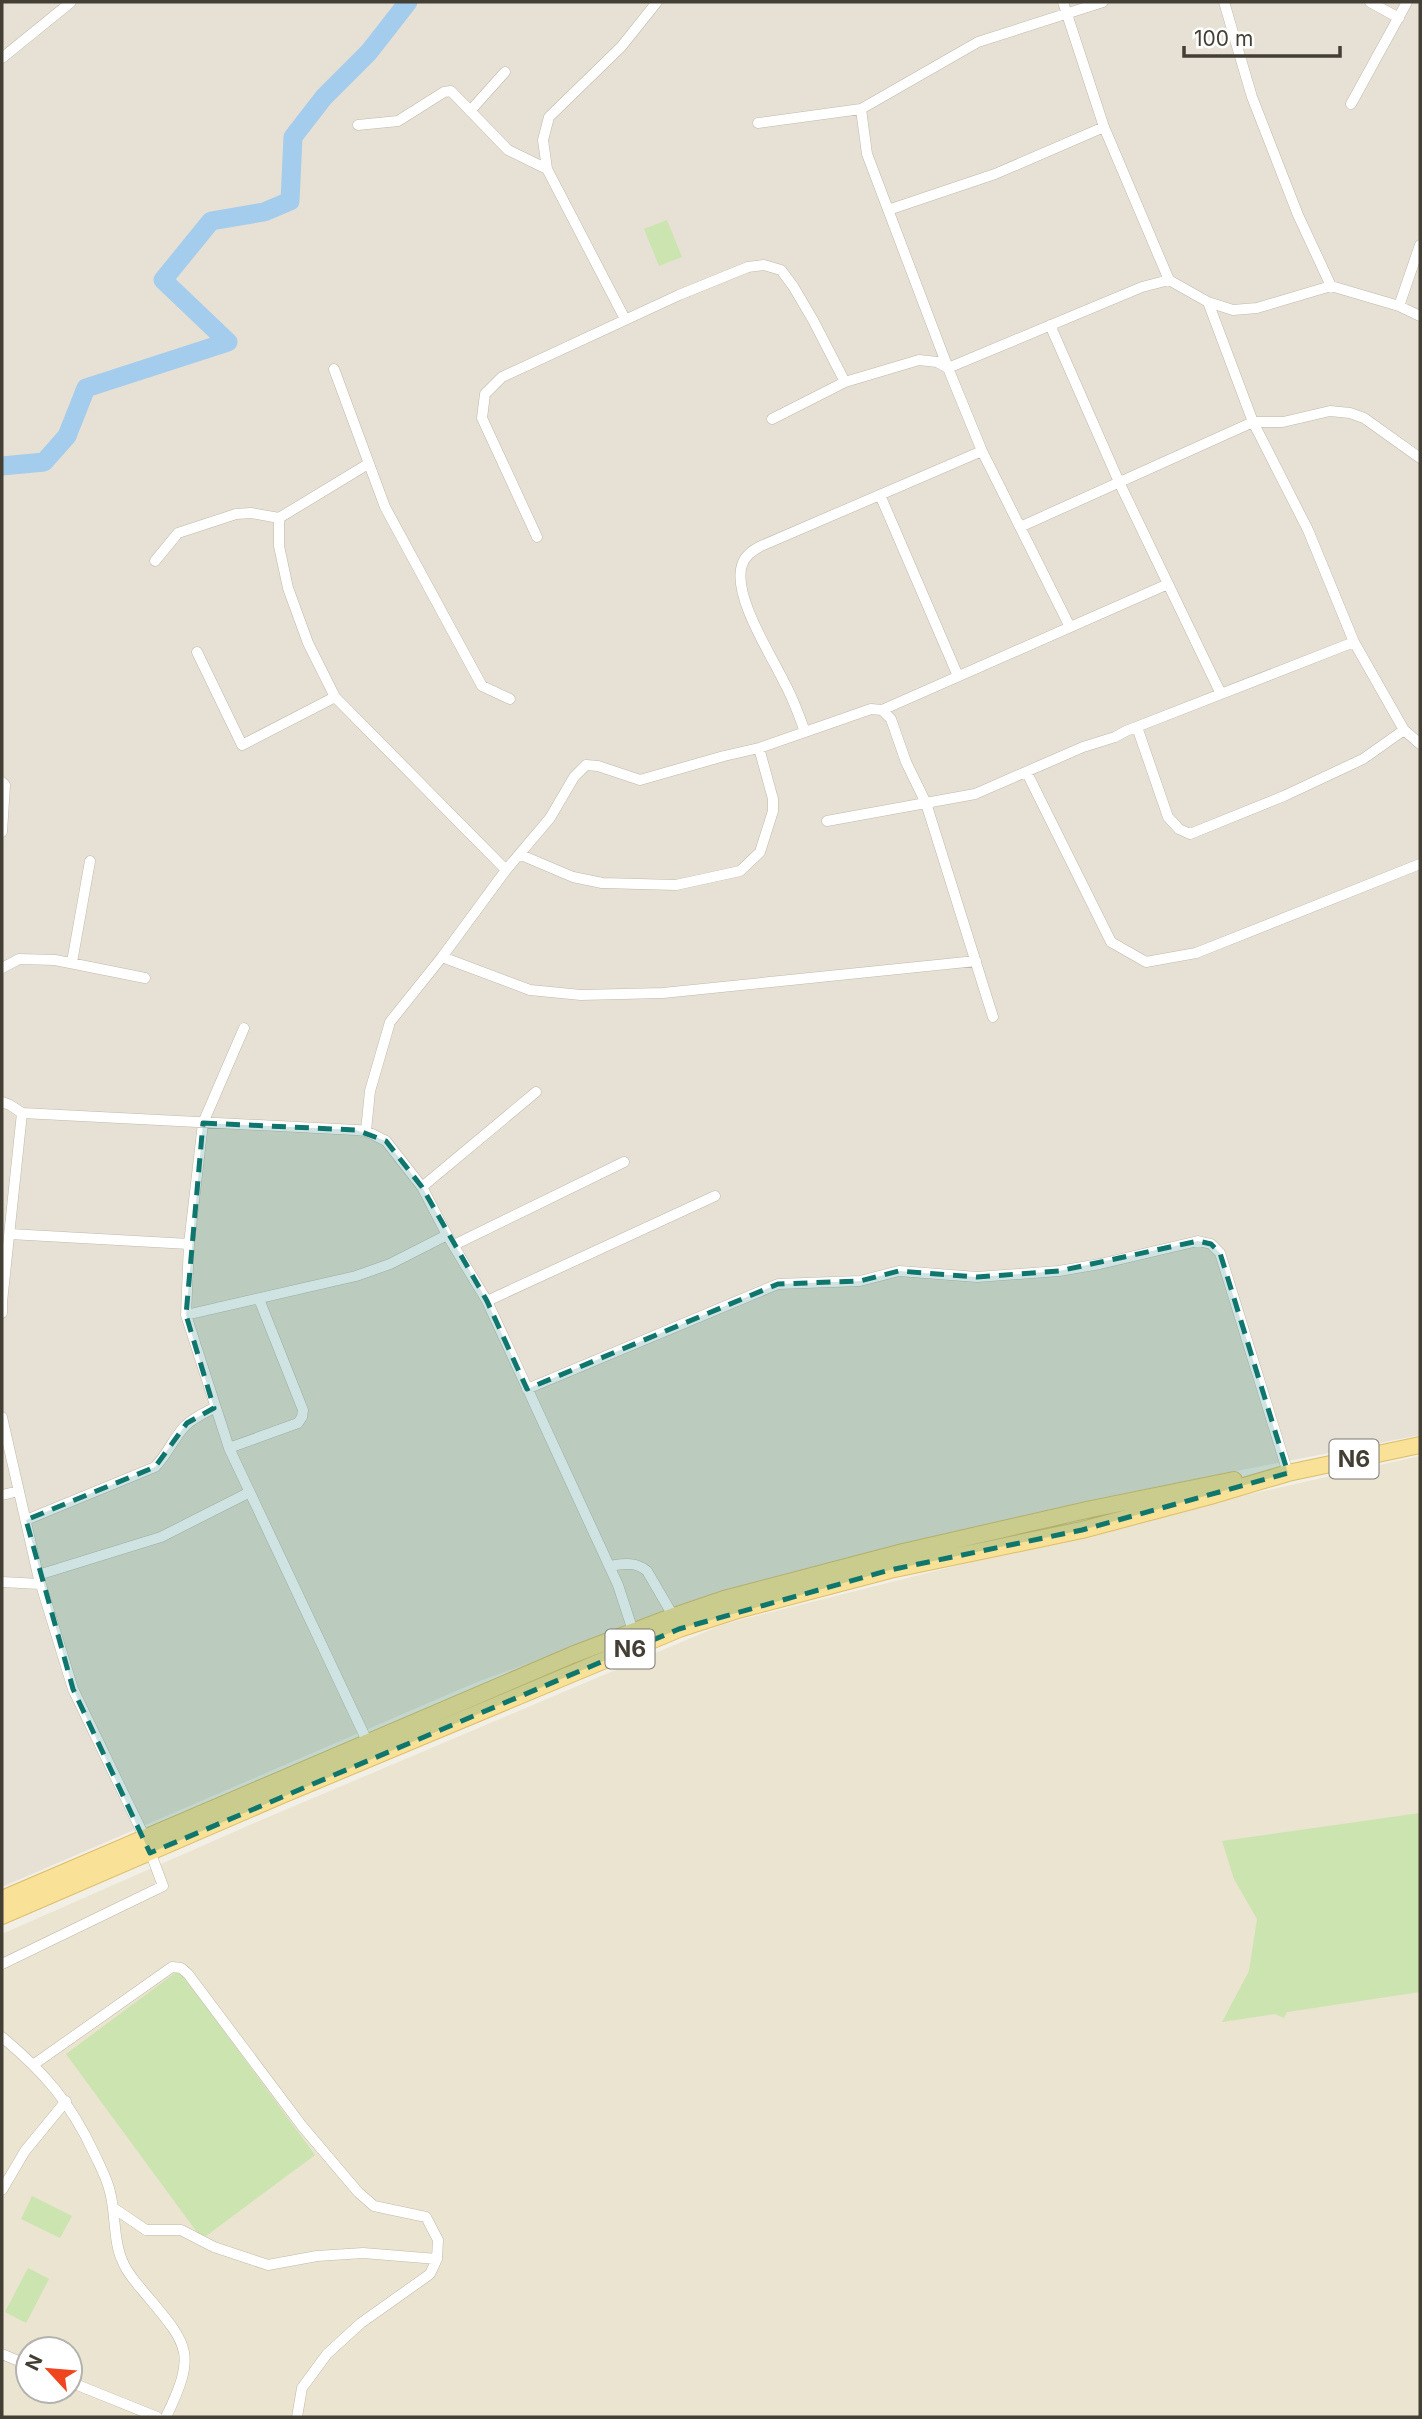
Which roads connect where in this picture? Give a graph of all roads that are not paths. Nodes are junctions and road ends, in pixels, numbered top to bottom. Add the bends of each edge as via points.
1 (71, 2) edge
2 (657, 2) edge
3 (1063, 2) edge
4 (1103, 2) edge
5 (1224, 2) edge
6 (1370, 2) edge
7 (1408, 2) edge
8 (1066, 13) junction
9 (1399, 18) junction
10 (2, 58) edge
11 (505, 72) dead end
12 (1351, 104) dead end
13 (861, 109) junction
14 (470, 111) junction
15 (758, 123) dead end
16 (358, 125) dead end
17 (1104, 127) junction
18 (547, 169) junction
19 (888, 210) junction
20 (1420, 245) edge
21 (1169, 280) junction
22 (1331, 286) junction
23 (1208, 302) junction
24 (1399, 306) junction
25 (1420, 316) edge
26 (625, 319) junction
27 (1050, 325) junction
28 (948, 368) junction
29 (334, 369) dead end
30 (845, 382) junction
31 (772, 419) dead end
32 (1253, 422) junction
33 (982, 451) junction
34 (1420, 458) edge
35 (368, 464) junction
36 (1119, 482) junction
37 (880, 495) junction
38 (279, 518) junction
39 (1020, 527) junction
40 (537, 537) dead end
41 (155, 561) dead end
42 (1168, 583) junction
43 (1070, 627) junction
44 (1354, 642) junction
45 (197, 652) dead end
46 (958, 676) junction
47 (1221, 694) junction
48 (334, 697) junction
49 (510, 699) dead end
50 (882, 710) junction
51 (1137, 727) junction
52 (1404, 730) junction
53 (805, 733) junction
54 (1420, 744) edge
55 (759, 748) junction
56 (1027, 773) junction
57 (2, 782) edge
58 (926, 803) junction
59 (827, 821) dead end
60 (2, 832) edge
61 (521, 855) junction
62 (90, 861) dead end
63 (1420, 864) edge
64 (506, 870) junction
65 (442, 957) junction
66 (976, 961) junction
67 (72, 962) junction
68 (2, 968) edge
69 (145, 978) dead end
70 (993, 1017) dead end
71 (244, 1028) dead end
72 (536, 1092) dead end
73 (2, 1102) edge
74 (22, 1113) junction
75 (203, 1123) junction
76 (366, 1131) junction
77 (624, 1162) dead end
78 (422, 1187) junction
79 (715, 1196) dead end
80 (10, 1234) junction
81 (447, 1235) junction
82 (190, 1244) junction
83 (454, 1245) junction
84 (259, 1299) junction
85 (487, 1301) junction
86 (2, 1302) edge
87 (2, 1313) edge
88 (186, 1315) junction
89 (527, 1389) junction
90 (214, 1408) junction
91 (2, 1417) edge
92 (1420, 1445) edge
93 (229, 1448) junction
94 (1288, 1473) junction
95 (19, 1491) junction
96 (248, 1493) junction
97 (2, 1495) edge
98 (26, 1520) junction
99 (609, 1566) junction
100 (39, 1580) junction
101 (2, 1582) edge
102 (676, 1623) junction
103 (633, 1631) junction
104 (368, 1743) junction
105 (147, 1845) junction
106 (2, 1899) edge
107 (2, 1916) edge
108 (2, 1964) edge
109 (2, 2038) edge
110 (33, 2065) junction
111 (66, 2101) junction
112 (2, 2190) edge
113 (115, 2208) junction
114 (437, 2259) junction
115 (84, 2388) edge
116 (157, 2417) edge
117 (166, 2417) edge
118 (297, 2417) edge

1 - 10 street
2 - 18 street via 621,47 550,117 543,140
3 - 8 street
4 - 8 street
5 - 22 street via 1252,97
6 - 9 street
7 - 9 street
8 - 13 street via 978,42
8 - 17 street
9 - 12 street
11 - 14 street
13 - 15 street
13 - 19 street via 867,154
14 - 16 street via 452,91 398,121
14 - 18 street via 508,150
17 - 19 street via 995,174
17 - 21 street
18 - 26 street
19 - 28 street
20 - 24 street
21 - 23 street
21 - 27 street
22 - 23 street via 1257,308 1233,310
22 - 24 street
23 - 32 street
24 - 25 street
26 - 30 street via 748,267 773,267 793,286
26 - 40 street via 502,377 485,394 482,418
27 - 28 street
27 - 36 street
28 - 30 street via 919,360
28 - 33 street
29 - 35 street
30 - 31 street
32 - 34 street via 1283,422 1330,411 1350,413
32 - 36 street
32 - 44 street via 1308,530
33 - 37 street
33 - 39 street
35 - 38 street
35 - 49 street via 385,507 482,686
36 - 39 street
36 - 42 street
37 - 46 street
37 - 53 street via 761,546 746,556 741,566 745,599
38 - 41 street via 236,514 178,533
38 - 48 street via 279,546 288,588
39 - 43 street
42 - 43 street
42 - 47 street
43 - 46 street
44 - 47 street
44 - 52 street
45 - 48 street via 243,745
46 - 50 street
47 - 51 street
48 - 64 street
50 - 53 street via 871,709
50 - 58 street via 891,719 905,762
51 - 52 street via 1168,817 1179,830 1190,834 1363,759
51 - 56 street
52 - 54 street
53 - 55 street
55 - 61 street via 640,780 586,765
55 - 61 street via 773,811 760,852 740,871 676,885 602,883 573,877
56 - 58 street via 975,794
56 - 63 street via 1111,942 1146,962 1196,953
57 - 60 street
58 - 59 street
58 - 66 street
61 - 64 street
62 - 67 street
64 - 65 street
65 - 66 street via 530,990 581,995 663,993
65 - 76 street via 390,1021 370,1091
66 - 70 street
67 - 68 street via 19,959
67 - 69 street
71 - 75 street
72 - 78 street
73 - 74 street
74 - 75 street
74 - 80 street
75 - 76 street
75 - 82 street
76 - 78 street via 386,1141
77 - 83 street
78 - 81 street
79 - 85 street
80 - 82 street
80 - 86 street
81 - 83 street
81 - 84 street via 356,1276
82 - 88 street
83 - 85 street
84 - 88 street
84 - 93 street via 302,1417 298,1423
85 - 89 street
86 - 87 street
88 - 90 street
89 - 94 street via 778,1284 860,1281 900,1271 977,1276 1059,1271 1198,1241 1211,1244 1220,1253
89 - 99 street
90 - 93 street
90 - 98 street via 187,1423 155,1467
91 - 95 street
92 - 94 main road, N6
93 - 96 street
94 - 102 main road, N6 via 1206,1485 834,1569 724,1600
95 - 97 street
95 - 98 street
96 - 100 street via 161,1537
96 - 104 street
98 - 100 street
99 - 102 street via 634,1563 647,1571
99 - 103 street
100 - 101 street
100 - 105 street via 73,1689
102 - 103 main road, N6
102 - 105 main road, N6 via 282,1795
103 - 104 main road, N6
104 - 105 main road, N6
105 - 106 main road, N6
105 - 107 main road, N6
105 - 108 street via 163,1886
109 - 110 street
110 - 111 street
110 - 114 street via 172,1967 181,1968 358,2192 374,2206 426,2217 438,2241
111 - 112 street via 25,2151
111 - 113 street via 108,2183
113 - 114 street via 146,2230 186,2232 268,2265 363,2253
113 - 117 street via 121,2259 186,2353 183,2381
114 - 118 street via 430,2274 371,2315 327,2354 302,2388
115 - 116 street

